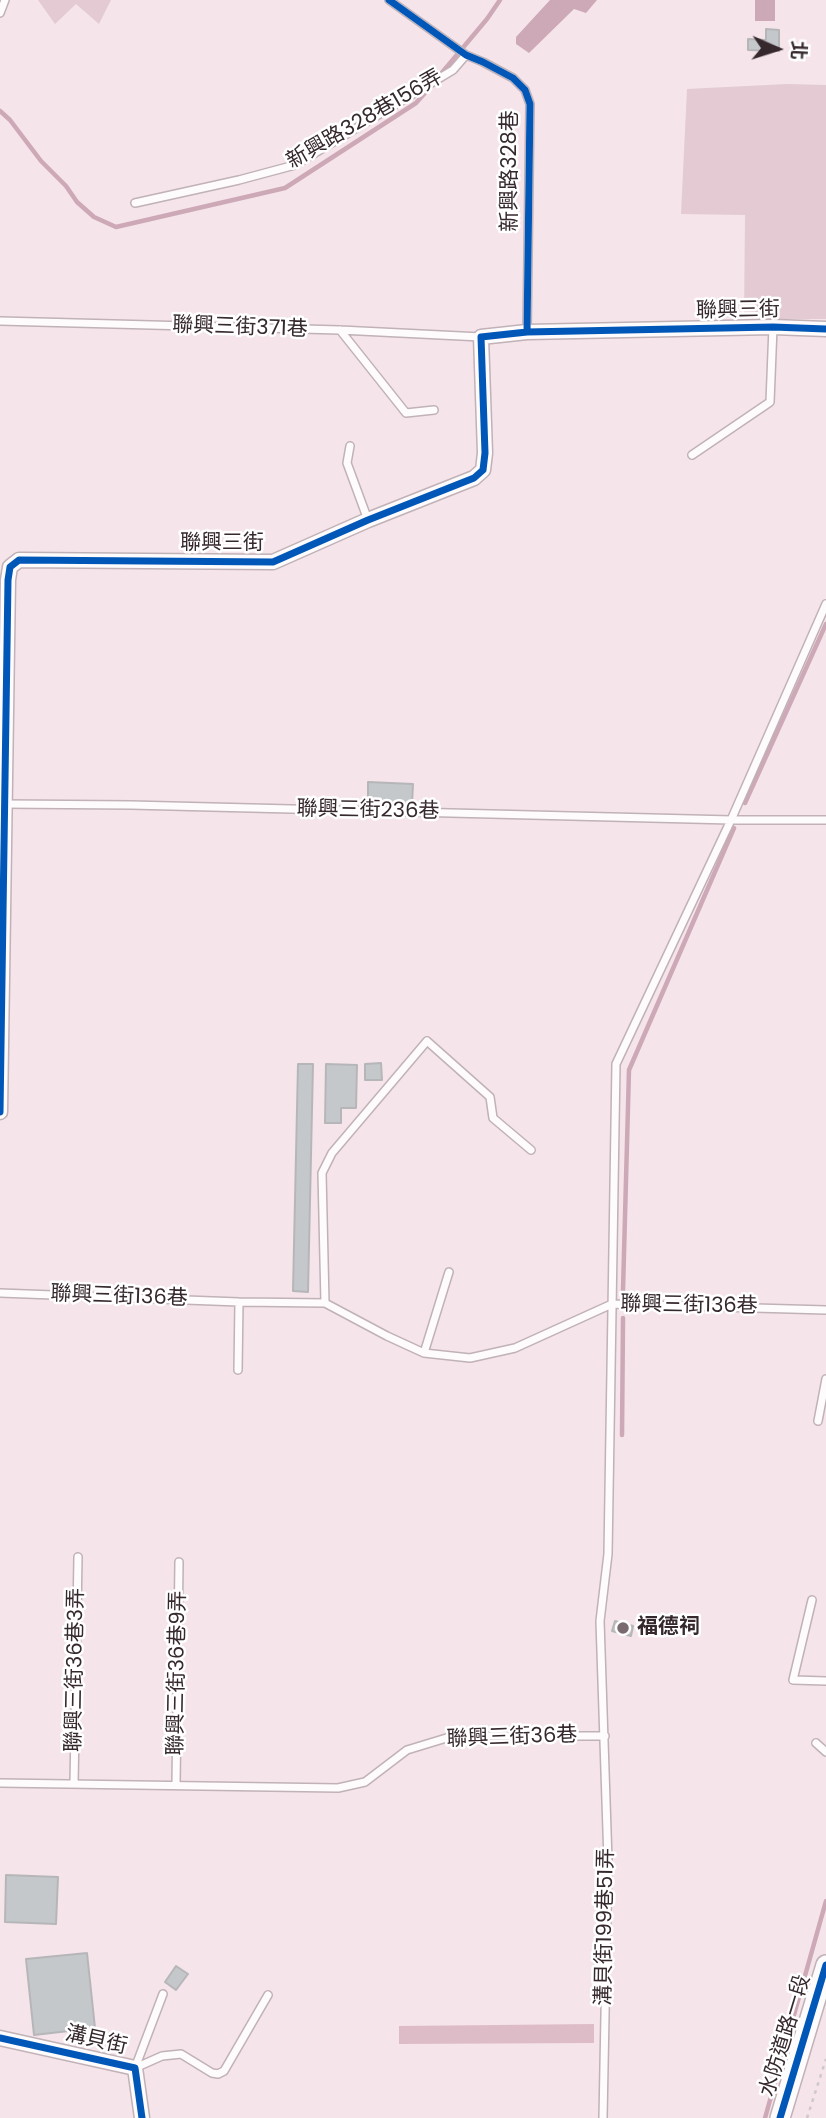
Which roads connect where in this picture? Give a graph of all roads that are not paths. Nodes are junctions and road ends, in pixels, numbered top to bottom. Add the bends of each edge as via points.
1 (5, 0) edge
2 (389, 0) edge
3 (0, 13) edge
4 (466, 55) junction
5 (135, 203) dead end
6 (0, 321) edge
7 (773, 327) junction
8 (826, 329) edge
9 (340, 330) junction
10 (527, 332) junction
11 (481, 337) junction
12 (435, 410) dead end
13 (350, 446) dead end
14 (691, 455) dead end
15 (369, 520) junction
16 (5, 567) edge
17 (826, 604) edge
18 (3, 804) edge
19 (730, 820) junction
20 (826, 820) edge
21 (1, 1033) edge
22 (0, 1112) edge
23 (531, 1150) dead end
24 (449, 1272) dead end
25 (0, 1293) edge
26 (239, 1302) junction
27 (325, 1303) junction
28 (612, 1304) junction
29 (826, 1310) edge
30 (424, 1353) junction
31 (238, 1370) dead end
32 (826, 1379) edge
33 (818, 1421) dead end
34 (78, 1557) dead end
35 (179, 1562) dead end
36 (812, 1600) dead end
37 (826, 1681) edge
38 (605, 1735) junction
39 (817, 1743) dead end
40 (826, 1752) edge
41 (0, 1783) edge
42 (74, 1784) junction
43 (176, 1784) junction
44 (826, 1965) edge
45 (163, 1994) dead end
46 (268, 1995) dead end
47 (0, 2038) edge
48 (135, 2068) junction
49 (142, 2118) edge
50 (603, 2118) edge
51 (780, 2118) edge

1 - 3 lane
2 - 4 lane, 新興路328巷
4 - 5 lane, 新興路328巷156弄 via 453,70 295,165
4 - 10 lane, 新興路328巷 via 513,78 530,104
6 - 9 lane, 聯興三街371巷
7 - 8 street, 聯興三街
7 - 10 street, 聯興三街
7 - 14 lane via 770,402
9 - 11 lane, 聯興三街371巷
9 - 12 lane via 406,413
10 - 11 street, 聯興三街
11 - 15 street, 聯興三街 via 483,470 474,478
13 - 15 lane via 347,463
15 - 16 street, 聯興三街 via 273,562 19,560
16 - 18 street, 聯興三街
17 - 19 lane
18 - 19 lane, 聯興三街236巷
18 - 21 street, 聯興三街
19 - 20 lane, 聯興三街236巷
19 - 28 lane via 616,1064
21 - 22 street, 聯興三街
23 - 27 lane via 493,1118 490,1097 427,1041 332,1153 323,1173
24 - 30 lane
25 - 26 lane, 聯興三街136巷
26 - 27 lane, 聯興三街136巷
26 - 31 lane
27 - 30 lane, 聯興三街136巷
28 - 29 lane, 聯興三街136巷
28 - 30 lane, 聯興三街136巷 via 515,1348 470,1358
28 - 38 lane, 聯興三街36巷 via 608,1553 600,1621
32 - 33 lane
34 - 42 lane, 聯興三街36巷3弄
35 - 43 lane, 聯興三街36巷9弄
36 - 37 lane via 793,1680
38 - 43 lane, 聯興三街36巷 via 453,1736 408,1750 365,1782 338,1787
38 - 50 lane, 溝貝街199巷51弄 via 608,1861
39 - 40 lane
41 - 42 lane, 聯興三街36巷
42 - 43 lane, 聯興三街36巷
44 - 51 street, 水防道路一段
45 - 48 lane
46 - 48 lane via 225,2071 212,2073 181,2054 162,2056
47 - 48 street, 溝貝街
48 - 49 street, 溝貝街

